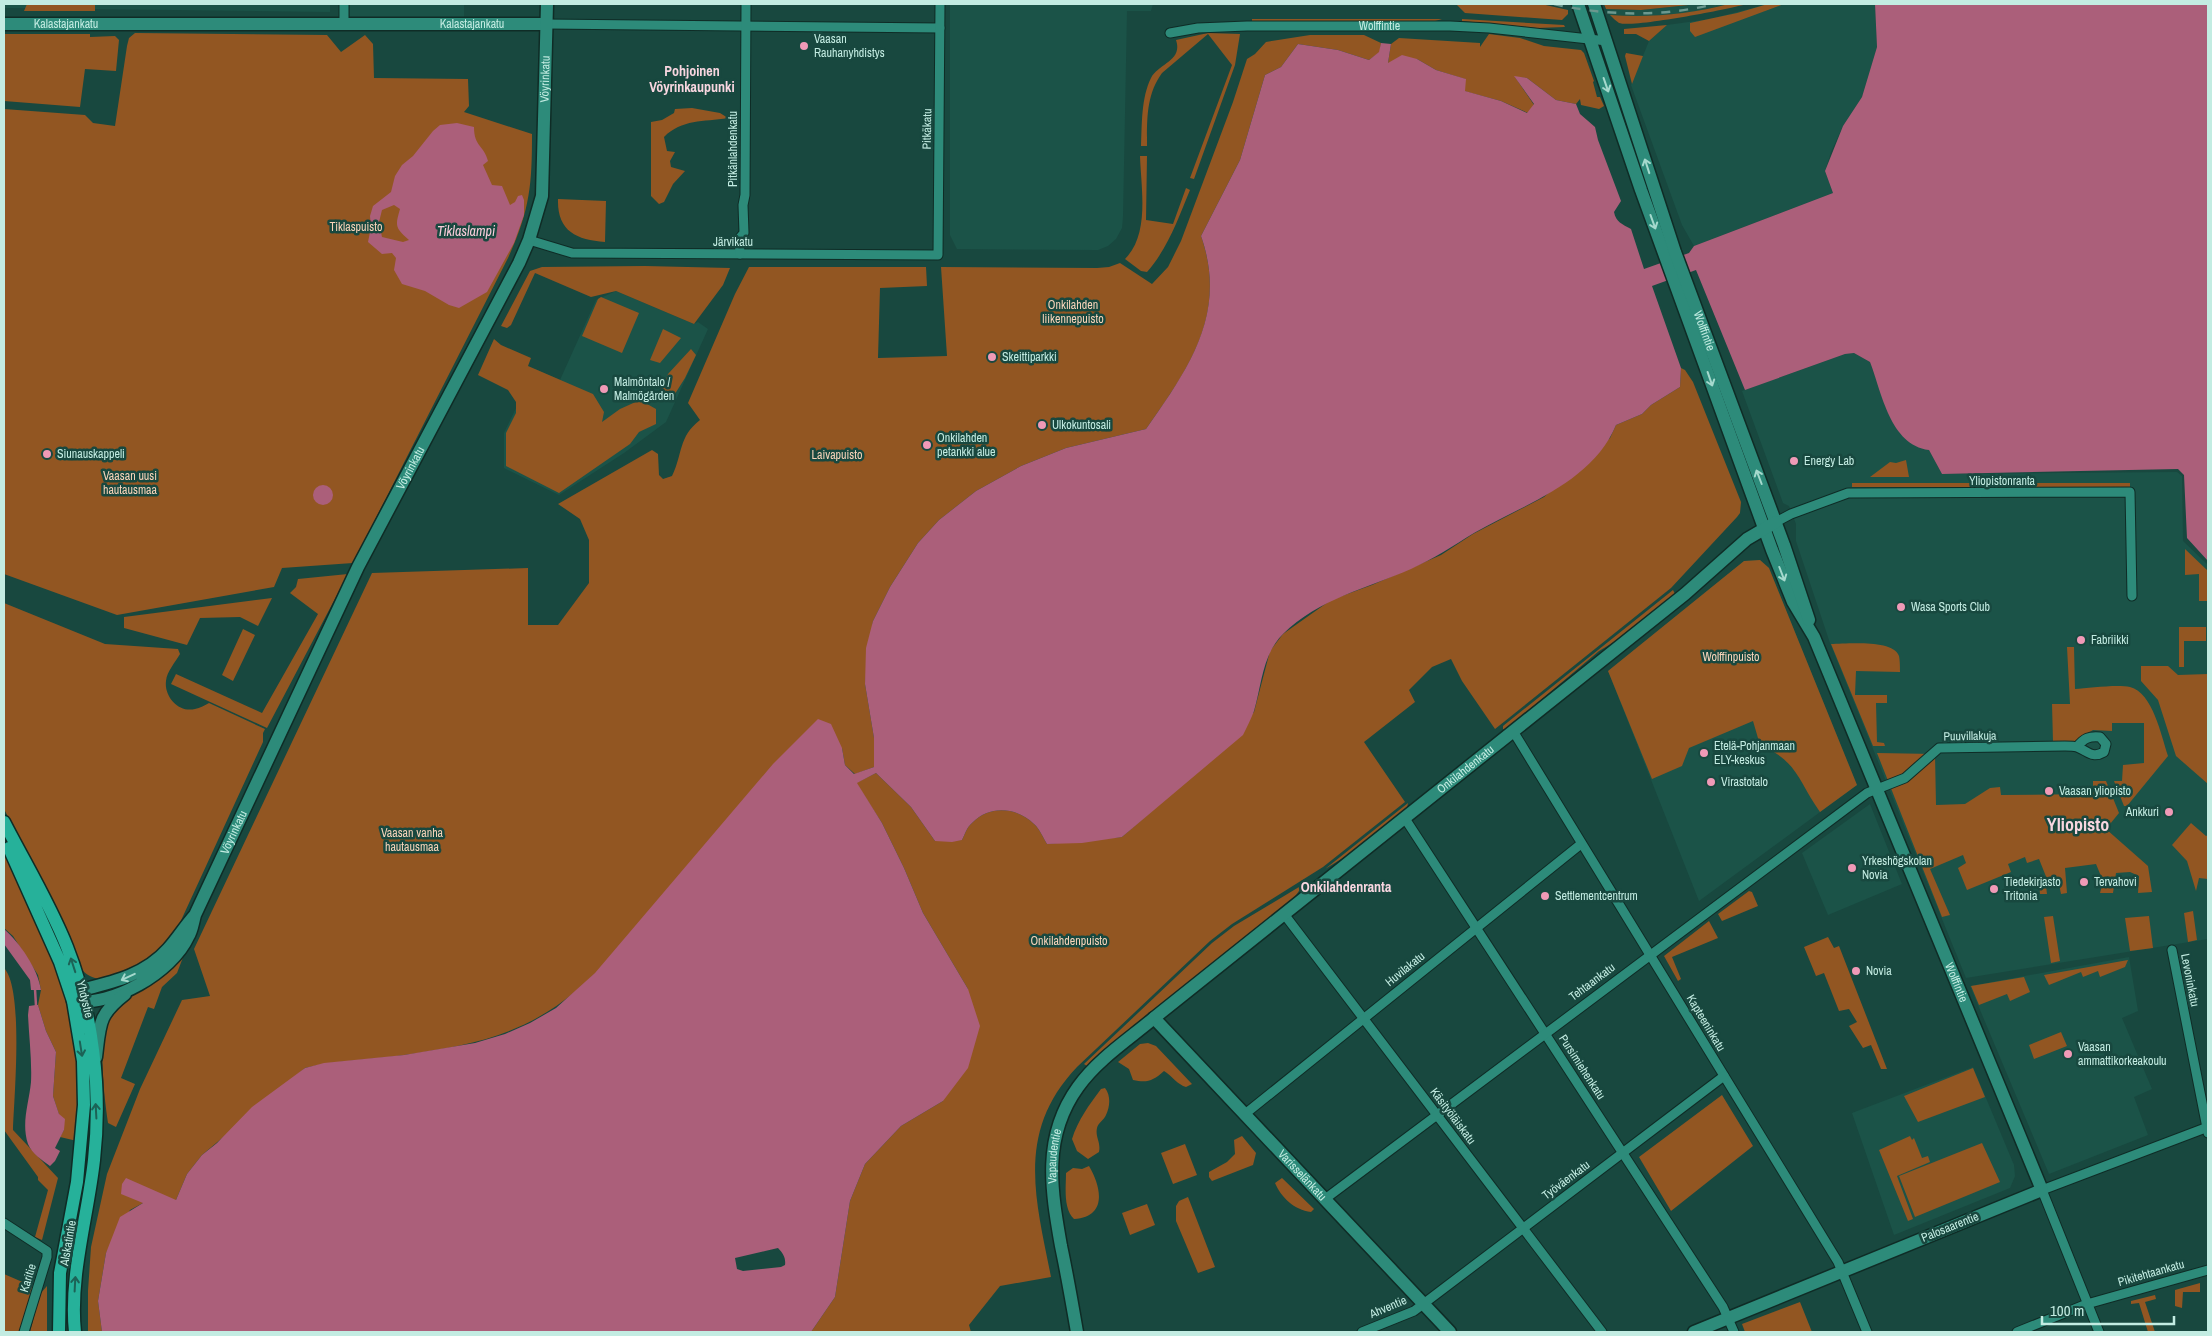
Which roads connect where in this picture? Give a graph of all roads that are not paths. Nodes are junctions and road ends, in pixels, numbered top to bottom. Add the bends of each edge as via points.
1 (344, 4) edge
2 (546, 4) edge
3 (746, 4) edge
4 (940, 4) edge
5 (1578, 4) edge
6 (1594, 4) edge
7 (4, 24) edge
8 (546, 24) junction
9 (344, 25) junction
10 (746, 26) junction
11 (940, 28) junction
12 (1170, 33) dead end
13 (1590, 39) junction
14 (1606, 40) junction
15 (529, 240) junction
16 (740, 254) junction
17 (1670, 254) junction
18 (938, 255) joint
19 (1681, 282) junction
20 (1776, 522) junction
21 (1764, 529) junction
22 (2132, 596) dead end
23 (1812, 634) junction
24 (1512, 731) junction
25 (2077, 747) dead end
26 (1877, 788) junction
27 (1404, 817) junction
28 (4, 822) edge
29 (4, 834) edge
30 (1581, 844) junction
31 (1284, 914) junction
32 (195, 915) junction
33 (1477, 928) junction
34 (2172, 950) dead end
35 (1650, 955) junction
36 (130, 990) junction
37 (79, 997) junction
38 (1154, 1018) junction
39 (1363, 1019) junction
40 (1546, 1034) junction
41 (94, 1064) junction
42 (1724, 1076) junction
43 (1245, 1114) junction
44 (1437, 1115) junction
45 (2208, 1130) edge
46 (1623, 1152) junction
47 (94, 1158) joint
48 (77, 1182) joint
49 (2042, 1190) junction
50 (1325, 1199) junction
51 (4, 1223) edge
52 (1523, 1228) junction
53 (2208, 1270) edge
54 (1842, 1272) junction
55 (1423, 1303) junction
56 (2088, 1304) junction
57 (1728, 1318) junction
58 (24, 1332) edge
59 (59, 1332) edge
60 (75, 1332) edge
61 (1077, 1332) edge
62 (1362, 1332) edge
63 (1450, 1332) edge
64 (1602, 1332) edge
65 (1694, 1332) edge
66 (1734, 1332) edge
67 (1867, 1332) edge
68 (2017, 1332) edge
69 (2099, 1332) edge

1 - 9 street
2 - 8 main road, Vöyrinkatu
3 - 10 street, Pitkänlahdenkatu
4 - 11 street, Pitkäkatu
5 - 13 main road
6 - 14 main road
7 - 9 main road, Kalastajankatu
8 - 9 main road, Kalastajankatu
8 - 10 street, Kalastajankatu
8 - 15 main road, Vöyrinkatu via 542,196
10 - 11 street, Kalastajankatu
10 - 16 street, Pitkänlahdenkatu via 745,195
11 - 18 street, Pitkäkatu
12 - 13 street, Wolffintie via 1239,26 1389,25 1489,28
13 - 14 street, Wolffintie
13 -> 17 main road, Wolffintie
17 -> 14 main road, Wolffintie
15 - 16 street, Järvikatu via 572,253
15 - 32 main road, Vöyrinkatu via 358,567
16 - 18 street, Järvikatu
17 - 19 main road, Wolffintie
20 -> 19 main road, Wolffintie
19 -> 21 main road, Wolffintie
20 - 21 main road, Onkilahdenkatu
20 - 22 street, Yliopistonranta via 1848,493 2130,492
20 - 23 main road, Wolffintie via 1806,607
21 -> 23 main road, Wolffintie via 1793,602
21 - 24 main road, Onkilahdenkatu via 1747,539 1685,594
23 - 26 main road, Wolffintie
24 - 27 main road, Onkilahdenkatu
24 - 30 street, Kapteeninkatu
25 - 26 street, Puuvillakuja via 1939,748 1905,778
26 - 35 street, Tehtaankatu
26 - 49 main road, Wolffintie
27 - 31 main road, Onkilahdenkatu
27 - 33 street, Pursimiehenkatu
37 -> 28 main road, Yhdystie via 67,947
29 - 37 main road, Yhdystie via 18,871
30 - 33 street, Huvilakatu
30 - 35 street, Kapteeninkatu
31 - 38 main road, Onkilahdenkatu
31 - 39 street, Käsityöläiskatu
32 - 36 main road, Vöyrinkatu via 188,937 172,959
32 -> 37 main road, Vöyrinkatu via 168,949 143,969
33 - 39 street, Huvilakatu
33 - 40 street, Pursimiehenkatu
34 - 45 street, Levoninkatu
35 - 40 street, Tehtaankatu
35 - 42 street, Kapteeninkatu
36 - 37 main road, Vöyrinkatu
36 - 41 main road via 104,1013
37 - 41 main road, Yhdystie
37 -> 48 main road, Yhdystie via 84,1105
38 - 43 main road, Varisselänkatu
38 - 61 main road, Vapaudentie via 1087,1076 1077,1088 1059,1124 1051,1170 1052,1196
39 - 43 street, Huvilakatu
39 - 44 street, Käsityöläiskatu
40 - 44 street, Tehtaankatu
40 - 46 street, Pursimiehenkatu
47 -> 41 main road, Yhdystie via 97,1122
42 - 46 street, Työväenkatu
42 - 54 street, Kapteeninkatu
43 - 50 main road, Varisselänkatu
44 - 50 street, Tehtaankatu
44 - 52 street, Käsityöläiskatu
45 - 49 street, Palosaarentie
46 - 52 street, Työväenkatu
46 - 57 street, Pursimiehenkatu
60 -> 47 main road, Alskatintie via 76,1271
48 - 59 main road, Alskatintie via 60,1273
49 - 54 main road, Palosaarentie
49 - 56 street, Wolffintie
50 - 55 main road, Varisselänkatu
51 - 58 street, Karitie via 47,1251
52 - 55 street, Työväenkatu
52 - 64 street, Käsityöläiskatu
53 - 56 street, Pikitehtaankatu
54 - 57 main road, Palosaarentie
54 - 67 street, Kapteeninkatu
55 - 62 street, Ahventie via 1414,1311
55 - 63 main road, Varisselänkatu
56 - 68 street, Pikitehtaankatu
56 - 69 street, Wolffintie
57 - 65 main road, Palosaarentie
57 - 66 street, Pursimiehenkatu

